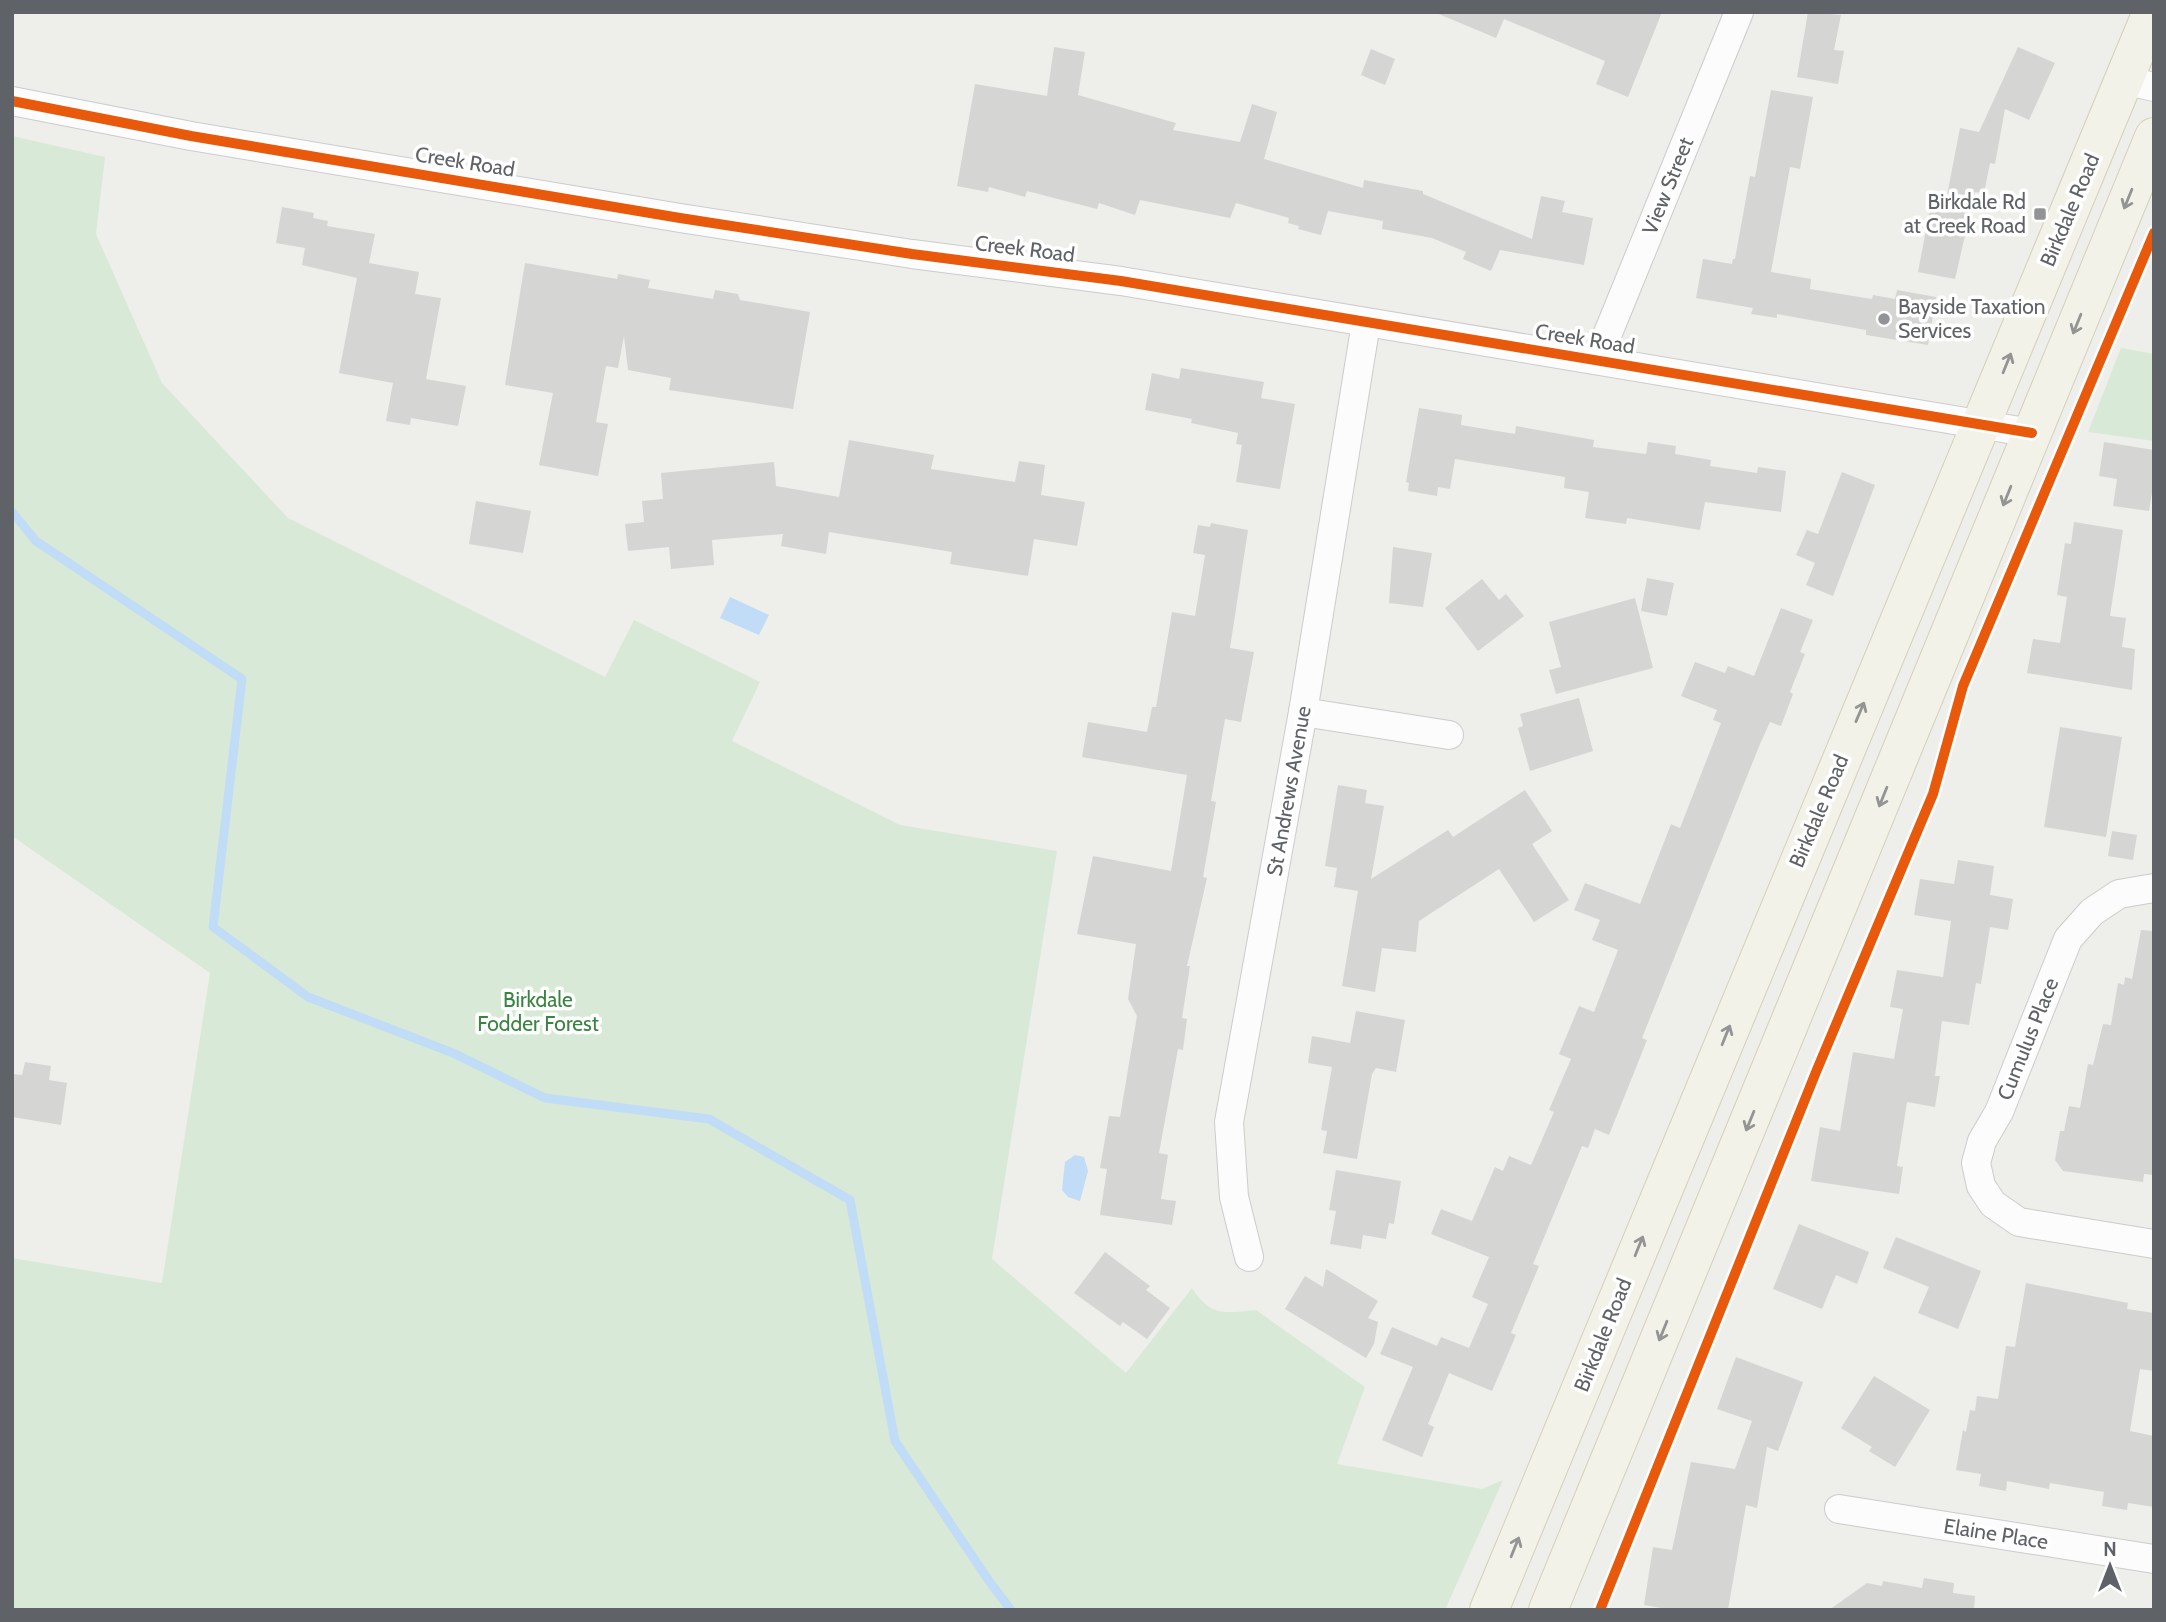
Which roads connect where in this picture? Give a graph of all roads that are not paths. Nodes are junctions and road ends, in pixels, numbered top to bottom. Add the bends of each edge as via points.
1 (1739, 12) edge
2 (2151, 12) edge
3 (2139, 84) edge
4 (12, 101) edge
5 (2154, 137) edge
6 (1366, 323) junction
7 (1597, 360) junction
8 (1980, 426) junction
9 (2032, 433) junction
10 (1303, 712) junction
11 (1449, 735) dead end
12 (2154, 888) edge
13 (2154, 1244) edge
14 (1250, 1257) dead end
15 (1839, 1508) dead end
16 (2154, 1559) edge
17 (1489, 1610) edge
18 (1548, 1610) edge

1 - 7 street, View Street
2 - 3 main road, Birkdale Road
8 -> 3 main road, Birkdale Road
4 - 6 street, Creek Road via 179,134 667,216 1121,281
5 -> 9 main road
6 - 7 street, Creek Road
6 - 10 street, St Andrews Avenue
7 - 8 street, Creek Road
8 - 9 street, Creek Road
17 -> 8 main road, Birkdale Road
9 -> 18 main road
10 - 11 street
10 - 14 street, St Andrews Avenue via 1230,1122 1234,1197
12 - 13 street, Cumulus Place via 2119,894 2092,912 2068,939 1976,1163 1981,1186 1993,1203 2019,1222
15 - 16 street, Elaine Place

